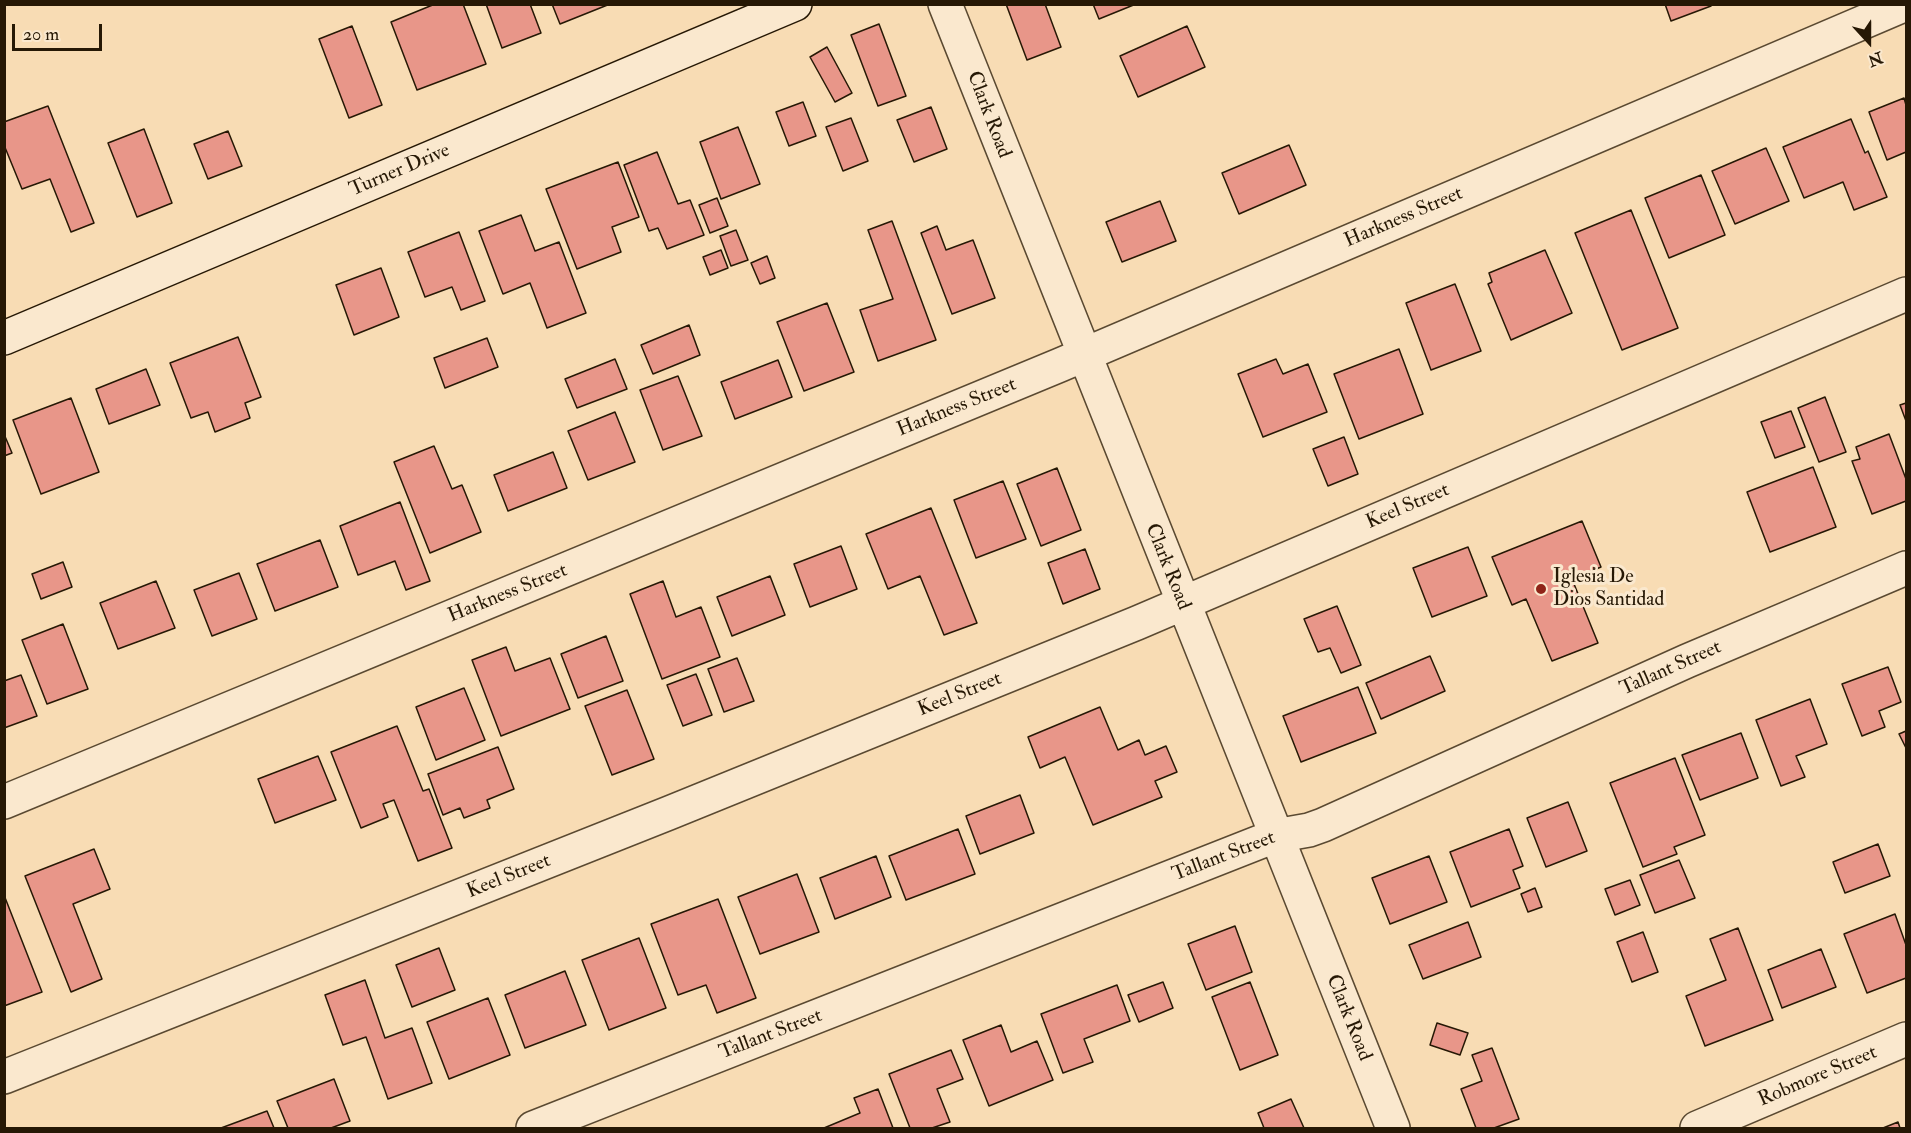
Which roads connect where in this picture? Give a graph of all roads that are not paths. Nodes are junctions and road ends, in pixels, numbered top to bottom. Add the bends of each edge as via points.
1 (795, 4) edge
2 (945, 4) edge
3 (1906, 4) edge
4 (1906, 294) edge
5 (4, 338) edge
6 (1083, 356) junction
7 (1906, 568) edge
8 (1182, 604) junction
9 (4, 802) edge
10 (1275, 836) junction
11 (1906, 1039) edge
12 (4, 1077) edge
13 (533, 1128) edge
14 (1393, 1128) edge
15 (1697, 1128) edge

1 - 5 street, Turner Drive
2 - 6 street, Clark Road
3 - 6 street, Harkness Street
4 - 8 street, Keel Street
6 - 8 street, Clark Road
6 - 9 street, Harkness Street
7 - 10 street, Tallant Street via 1687,661 1323,825
8 - 10 street, Clark Road
8 - 12 street, Keel Street
10 - 13 street, Tallant Street
10 - 14 street, Clark Road
11 - 15 street, Robmore Street

